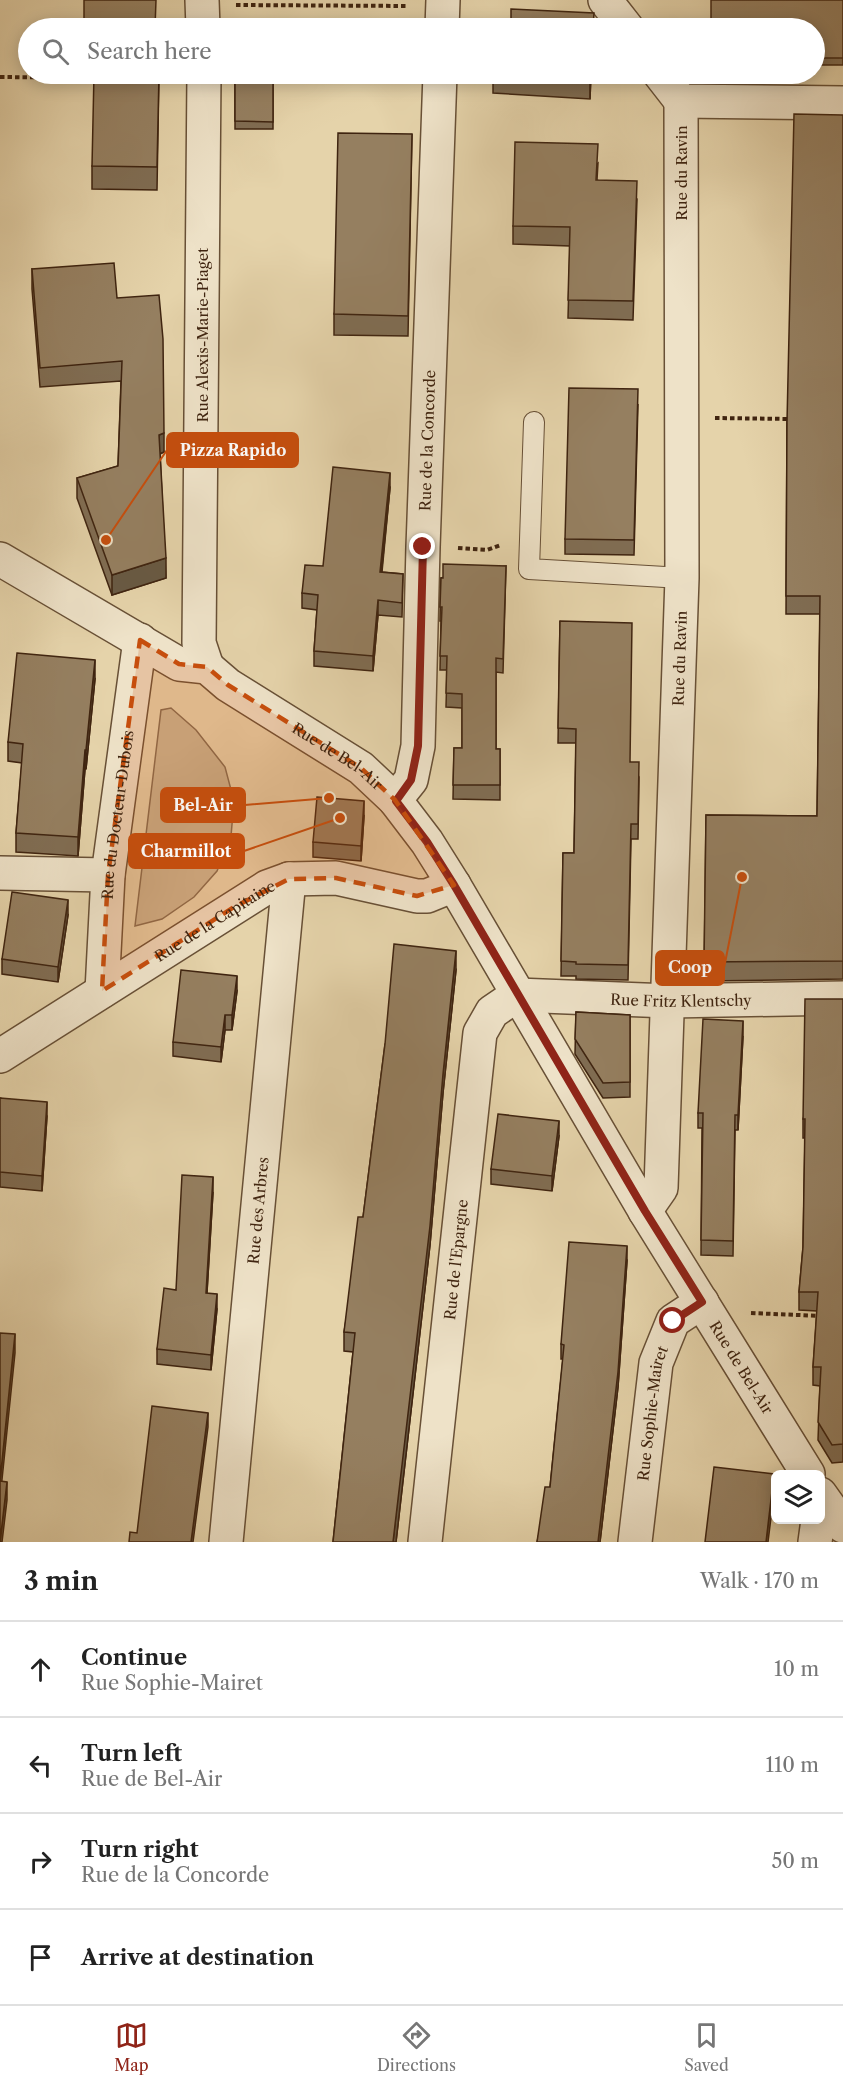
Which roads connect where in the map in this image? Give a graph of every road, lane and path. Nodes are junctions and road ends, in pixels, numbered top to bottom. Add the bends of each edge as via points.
1 (605, 0) edge
2 (202, 11) edge
3 (442, 12) edge
4 (619, 18) edge
5 (0, 77) edge
6 (18, 77) edge
7 (204, 84) edge
8 (440, 84) edge
9 (668, 84) edge
10 (681, 101) junction
11 (843, 104) edge
12 (712, 418) dead end
13 (798, 419) edge
14 (534, 422) dead end
15 (463, 549) dead end
16 (487, 550) dead end
17 (0, 559) edge
18 (682, 578) junction
19 (140, 640) junction
20 (207, 667) junction
21 (396, 801) junction
22 (0, 873) edge
23 (108, 875) junction
24 (289, 879) junction
25 (454, 885) junction
26 (102, 991) junction
27 (517, 995) junction
28 (843, 998) edge
29 (669, 1000) junction
30 (0, 1056) edge
31 (645, 1211) junction
32 (702, 1302) junction
33 (743, 1313) dead end
34 (832, 1317) edge
35 (802, 1470) edge
36 (825, 1505) edge
37 (816, 1524) edge
38 (843, 1526) edge
39 (226, 1542) edge
40 (425, 1542) edge
41 (635, 1542) edge
42 (815, 1542) edge

1 - 4 street
2 - 3 path
5 - 6 path
7 - 20 street, Rue Alexis-Marie-Piaget via 199,643
8 - 21 street, Rue de la Concorde via 418,746 411,780
9 - 10 street
10 - 11 street
10 - 18 street, Rue du Ravin
12 - 13 path
14 - 18 lane via 529,569
15 - 16 path
17 - 19 street
18 - 29 street, Rue du Ravin
19 - 20 street via 179,664
19 - 23 street, Rue du Docteur-Dubois
20 - 21 street, Rue de Bel-Air via 228,685 361,768
21 - 25 street, Rue de Bel-Air
22 - 23 street
23 - 26 street, Rue du Docteur-Dubois
24 - 25 street, Rue de la Capitaine via 336,878 417,896
24 - 26 street, Rue de la Capitaine via 267,887
24 - 39 street, Rue des Arbres
25 - 27 street, Rue de Bel-Air
26 - 30 street, Rue de la Capitaine
27 - 29 street, Rue Fritz Klentschy
27 - 31 street, Rue de Bel-Air
27 - 40 street, Rue de l'Epargne via 492,1012 480,1033
28 - 29 street, Rue Fritz Klentschy
29 - 31 street, Rue du Ravin via 661,1188
31 - 32 street, Rue de Bel-Air
32 - 35 street, Rue de Bel-Air
32 - 41 street, Rue Sophie-Mairet via 673,1321 656,1363
33 - 34 path
36 - 38 street, Rue de Bel-Air
37 - 42 street

